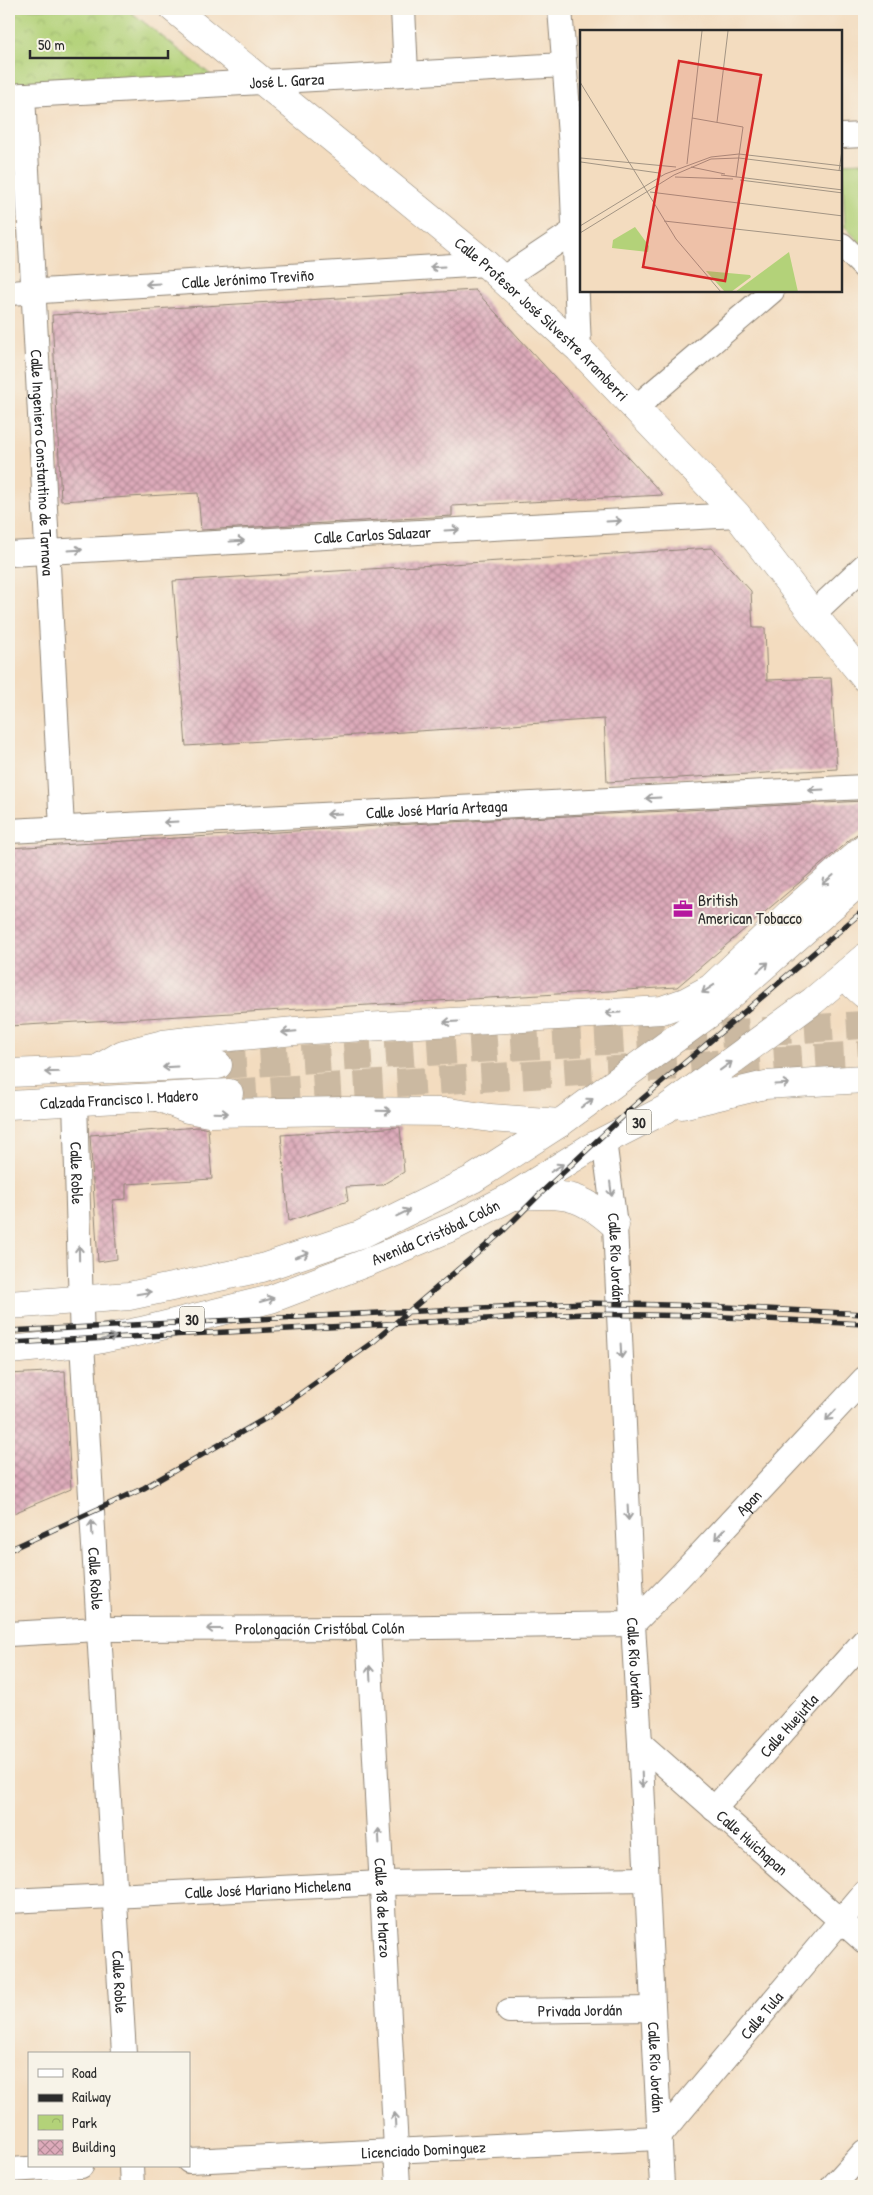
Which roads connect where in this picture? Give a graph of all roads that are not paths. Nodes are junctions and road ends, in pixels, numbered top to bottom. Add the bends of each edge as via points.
1 (174, 9) edge
2 (403, 9) edge
3 (560, 9) edge
4 (564, 65) junction
5 (406, 73) junction
6 (263, 81) junction
7 (16, 96) edge
8 (843, 136) edge
9 (864, 136) edge
10 (576, 148) edge
11 (574, 231) junction
12 (843, 246) edge
13 (864, 266) edge
14 (494, 271) junction
15 (33, 291) junction
16 (771, 292) edge
17 (9, 293) edge
18 (579, 349) junction
19 (634, 409) junction
20 (736, 515) junction
21 (47, 551) junction
22 (9, 554) edge
23 (864, 566) edge
24 (812, 614) junction
25 (864, 677) edge
26 (864, 787) edge
27 (62, 828) junction
28 (9, 831) edge
29 (864, 848) edge
30 (864, 878) edge
31 (856, 965) edge
32 (864, 994) edge
33 (218, 1065) tunnel mouth
34 (96, 1070) junction
35 (9, 1073) edge
36 (864, 1079) edge
37 (229, 1093) tunnel mouth
38 (158, 1097) junction
39 (75, 1101) junction
40 (9, 1105) edge
41 (666, 1109) junction
42 (560, 1123) junction
43 (604, 1140) junction
44 (513, 1196) junction
45 (615, 1225) junction
46 (360, 1235) junction
47 (368, 1262) junction
48 (80, 1301) junction
49 (9, 1305) edge
50 (82, 1343) junction
51 (9, 1350) edge
52 (864, 1379) edge
53 (633, 1624) junction
54 (368, 1628) junction
55 (98, 1629) junction
56 (9, 1634) edge
57 (864, 1641) edge
58 (640, 1743) junction
59 (714, 1809) junction
60 (646, 1879) junction
61 (382, 1883) junction
62 (864, 1893) edge
63 (114, 1895) junction
64 (9, 1901) edge
65 (840, 1920) junction
66 (864, 1941) edge
67 (652, 2009) junction
68 (510, 2011) dead end
69 (124, 2052) edge
70 (658, 2138) junction
71 (397, 2152) junction
72 (864, 2152) edge
73 (190, 2161) edge
74 (45, 2168) edge
75 (131, 2168) edge
76 (9, 2170) edge
77 (132, 2186) edge
78 (398, 2186) edge
79 (662, 2186) edge
80 (833, 2186) edge

1 - 6 main road, Calle Profesor José Silvestre Aramberri
2 - 5 street
3 - 4 street
4 - 5 street, José L. Garza
4 - 10 street
5 - 6 street, José L. Garza
6 - 7 street, José L. Garza
6 - 14 main road, Calle Profesor José Silvestre Aramberri
7 - 15 street, Calle Ingeniero Constantino de Tarnava
8 - 9 street
10 - 11 street
11 - 14 street
11 - 18 street
12 - 13 street
14 -> 15 street, Calle Jerónimo Treviño
14 - 18 main road, Calle Profesor José Silvestre Aramberri
15 - 17 street, Calle Jerónimo Treviño
15 - 21 street, Calle Ingeniero Constantino de Tarnava
16 - 19 street
18 - 19 main road, Calle Profesor José Silvestre Aramberri
19 - 20 main road, Calle Profesor José Silvestre Aramberri
21 -> 20 street, Calle Carlos Salazar
20 - 24 main road, Calle Profesor José Silvestre Aramberri
21 - 22 street, Calle Carlos Salazar
21 - 27 street, Calle Ingeniero Constantino de Tarnava
23 - 24 street
24 - 25 main road, Calle Profesor José Silvestre Aramberri
26 -> 27 street, Calle José María Arteaga
27 - 28 street, Calle José María Arteaga
29 -> 34 main road via 711,988 662,1010 295,1031 188,1041 123,1054
42 -> 30 main road, Avenida Cristóbal Colón / 30 via 713,1011
31 - 32 main road via 854,985
41 -> 31 main road, Avenida Cristóbal Colón / 30 via 813,1001
33 -> 34 main road, Calzada Francisco I. Madero
34 -> 35 main road, Calzada Francisco I. Madero
41 -> 36 main road via 765,1085
37 - 38 main road, Calzada Francisco I. Madero
38 - 39 main road, Calzada Francisco I. Madero
38 -> 42 main road via 209,1113 449,1112
39 - 40 main road, Calzada Francisco I. Madero
48 -> 39 street, Calle Roble
41 - 43 main road, Avenida Cristóbal Colón / 30
46 -> 42 main road, Avenida Cristóbal Colón / 30 via 473,1179
44 -> 43 main road, Avenida Cristóbal Colón / 30
43 -> 45 street, Calle Río Jordán
44 - 45 main road via 559,1195 583,1200
44 - 47 main road, Avenida Cristóbal Colón / 30 via 454,1226
45 -> 53 street, Calle Río Jordán
46 - 47 main road
48 -> 46 main road, Avenida Cristóbal Colón / 30 via 148,1293 262,1268
50 -> 47 main road, Avenida Cristóbal Colón / 30 via 271,1299
48 - 49 main road, Avenida Cristóbal Colón / 30
48 - 50 street, Calle Roble
50 - 51 main road, Avenida Cristóbal Colón / 30
55 -> 50 street, Calle Roble
52 -> 53 street, Apan
53 - 54 street, Prolongación Cristóbal Colón
53 - 58 street, Calle Río Jordán
54 -> 55 street, Prolongación Cristóbal Colón
61 -> 54 street, Calle 18 de Marzo
55 - 56 street, Prolongación Cristóbal Colón
55 - 63 street, Calle Roble
57 - 59 street, Calle Huejutla
58 - 59 street, Calle Huichapan
58 -> 60 street, Calle Río Jordán
59 - 65 street, Calle Huichapan
60 - 61 street, Calle José Mariano Michelena
60 - 67 street, Calle Río Jordán
61 - 63 street, Calle José Mariano Michelena
71 -> 61 street, Calle 18 de Marzo
62 - 65 street, Calle Tula
63 - 64 street, Calle José Mariano Michelena
63 - 69 street, Calle Roble
65 - 66 street, Calle Huichapan
65 - 70 street, Calle Tula
67 - 68 street, Privada Jordán
67 - 70 street, Calle Río Jordán
70 - 71 street, Licenciado Dominguez
70 - 79 street, Calle Río Jordán
71 - 73 street, Licenciado Dominguez
71 - 78 street, Calle 18 de Marzo
72 - 80 street
74 - 76 street
75 - 77 street

